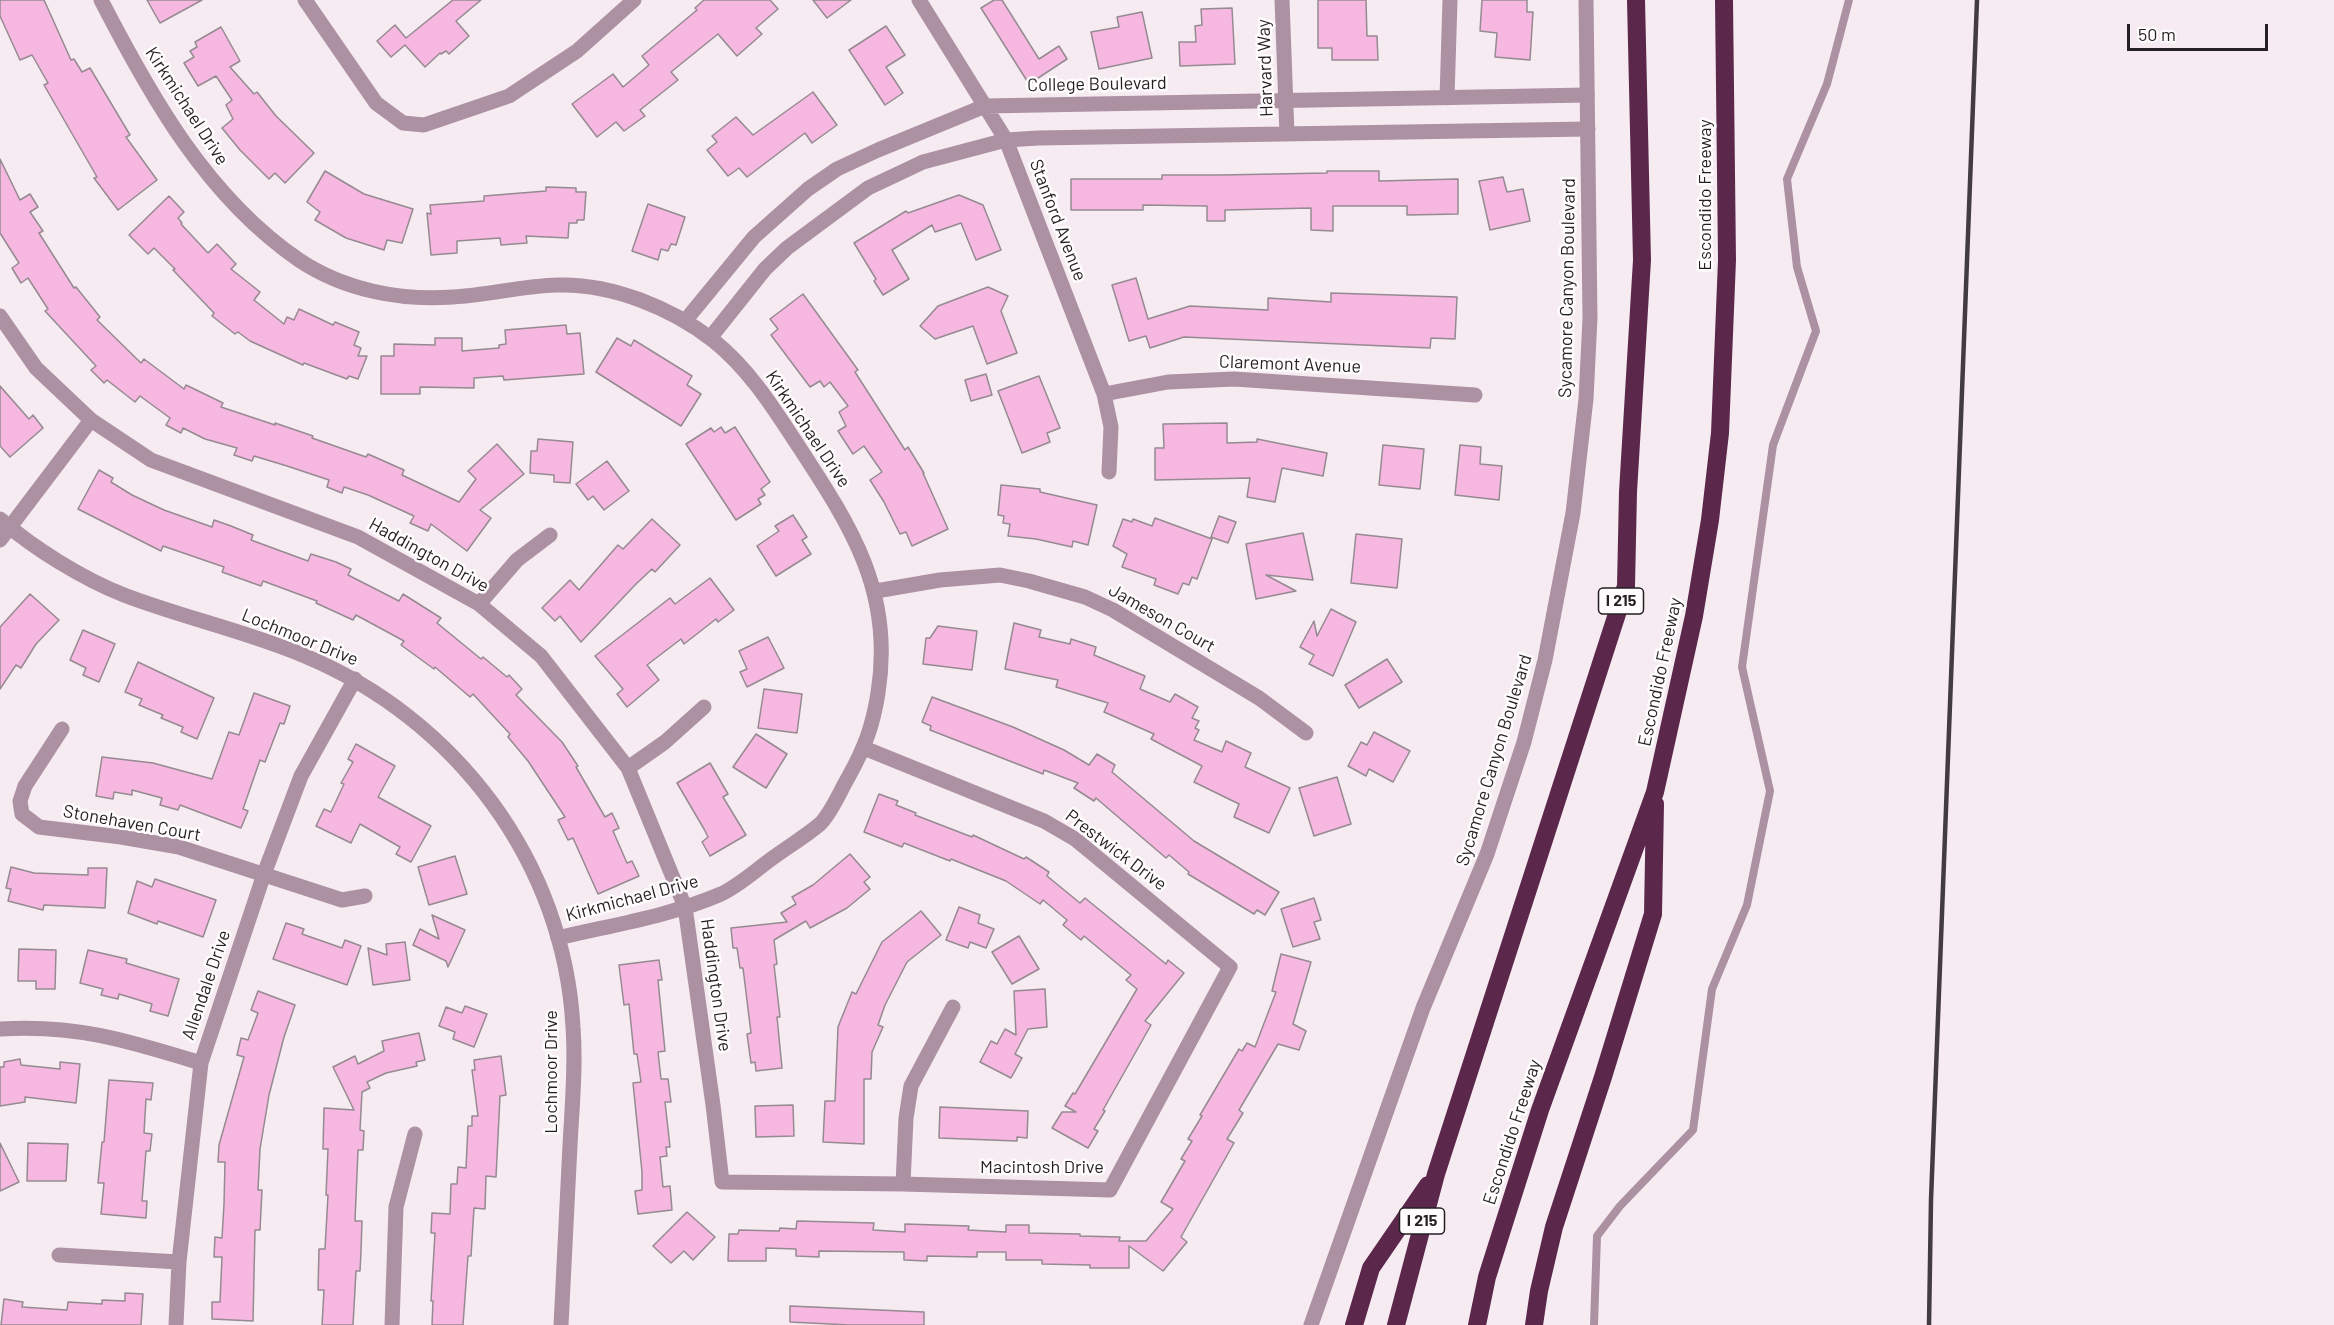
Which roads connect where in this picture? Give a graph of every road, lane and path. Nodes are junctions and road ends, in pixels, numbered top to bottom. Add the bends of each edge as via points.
1 (101, 0) edge
2 (305, 0) edge
3 (634, 0) edge
4 (919, 0) edge
5 (1282, 0) edge
6 (1450, 0) edge
7 (1586, 0) edge
8 (1636, 0) edge
9 (1724, 0) edge
10 (1849, 0) edge
11 (1587, 95) junction
12 (1447, 98) junction
13 (1286, 101) junction
14 (985, 106) junction
15 (1588, 129) junction
16 (1287, 134) junction
17 (1006, 140) junction
18 (0, 316) edge
19 (685, 321) junction
20 (710, 338) junction
21 (1104, 394) junction
22 (1475, 395) dead end
23 (92, 420) junction
24 (1109, 472) dead end
25 (5, 523) edge
26 (550, 535) dead end
27 (0, 540) edge
28 (876, 591) junction
29 (479, 604) junction
30 (355, 679) junction
31 (704, 706) dead end
32 (62, 729) dead end
33 (1306, 733) dead end
34 (864, 748) junction
35 (628, 768) junction
36 (1655, 792) junction
37 (264, 874) junction
38 (365, 896) dead end
39 (685, 907) junction
40 (558, 938) junction
41 (1230, 966) joint
42 (953, 1006) dead end
43 (0, 1029) edge
44 (201, 1063) junction
45 (415, 1134) dead end
46 (1436, 1174) junction
47 (722, 1182) joint
48 (903, 1184) junction
49 (59, 1255) dead end
50 (179, 1262) junction
51 (177, 1325) edge
52 (392, 1325) edge
53 (561, 1325) edge
54 (1311, 1325) edge
55 (1354, 1325) edge
56 (1396, 1325) edge
57 (1477, 1325) edge
58 (1534, 1325) edge
59 (1594, 1325) edge

1 - 19 street, Kirkmichael Drive via 193,157 258,225 286,250 320,272 370,291 429,298 584,286 647,303
2 - 3 street via 376,103 403,123 424,125 509,96 577,51
4 - 14 street, Stanford Avenue
5 - 13 street, Harvard Way
6 - 12 street
7 - 11 street, Sycamore Canyon Boulevard
8 - 46 highway, I 215 via 1642,260 1626,586
9 - 36 highway, Escondido Freeway via 1727,260 1720,434 1694,616
10 - 59 lane via 1827,84 1787,179 1797,267 1816,331 1773,445 1742,667 1770,791 1747,905 1712,989 1693,1130 1620,1206 1597,1236
11 - 12 street, College Boulevard
11 - 15 street, Sycamore Canyon Boulevard
12 - 13 street, College Boulevard
13 - 14 street, College Boulevard
13 - 16 street, Harvard Way
14 - 17 street, Stanford Avenue
14 - 19 street, College Boulevard via 837,169 808,189 754,237
15 - 16 street
15 - 54 street, Sycamore Canyon Boulevard via 1590,318 1586,399 1573,513 1545,660 1484,864 1424,1008
16 - 17 street
17 - 20 street via 923,162 868,188 787,248 765,269
17 - 21 street, Stanford Avenue
18 - 23 street, Haddington Drive via 36,368
19 - 20 street, Kirkmichael Drive
20 - 28 street, Kirkmichael Drive via 765,396 831,495
21 - 22 street, Claremont Avenue via 1168,382 1242,379
21 - 24 street, Stanford Avenue via 1111,427
23 - 25 street
23 - 29 street, Haddington Drive via 151,460 358,537
25 - 27 street
25 - 30 street, Lochmoor Drive via 62,563 122,594 304,655
26 - 29 street via 517,560
28 - 33 street, Jameson Court via 1000,575 1085,597 1259,698
28 - 34 street, Kirkmichael Drive via 883,633 881,673
29 - 35 street, Haddington Drive via 541,656
30 - 37 street, Allendale Drive via 301,776
30 - 40 street, Lochmoor Drive via 433,736 489,796 531,864
31 - 35 street via 665,742
32 - 37 street, Stonehaven Court via 24,786 22,814 39,826 179,847
34 - 39 street, Kirkmichael Drive via 822,822 726,892
34 - 41 street, Prestwick Drive via 1044,821 1075,839
35 - 39 street, Haddington Drive
36 - 57 highway, Escondido Freeway via 1540,1110 1487,1277
36 - 58 highway via 1653,914 1554,1227
37 - 38 street, Stonehaven Court via 342,900
37 - 44 street, Allendale Drive
39 - 40 street, Kirkmichael Drive
39 - 47 street, Haddington Drive
40 - 53 street, Lochmoor Drive via 573,1028
41 - 48 street, Macintosh Drive via 1110,1190
42 - 48 street via 911,1086
43 - 44 street via 91,1032
44 - 50 street, Allendale Drive
45 - 52 street via 396,1207
46 - 55 highway via 1371,1268
46 - 56 highway, I 215
47 - 48 street, Macintosh Drive
49 - 50 street
50 - 51 street, Allendale Drive

